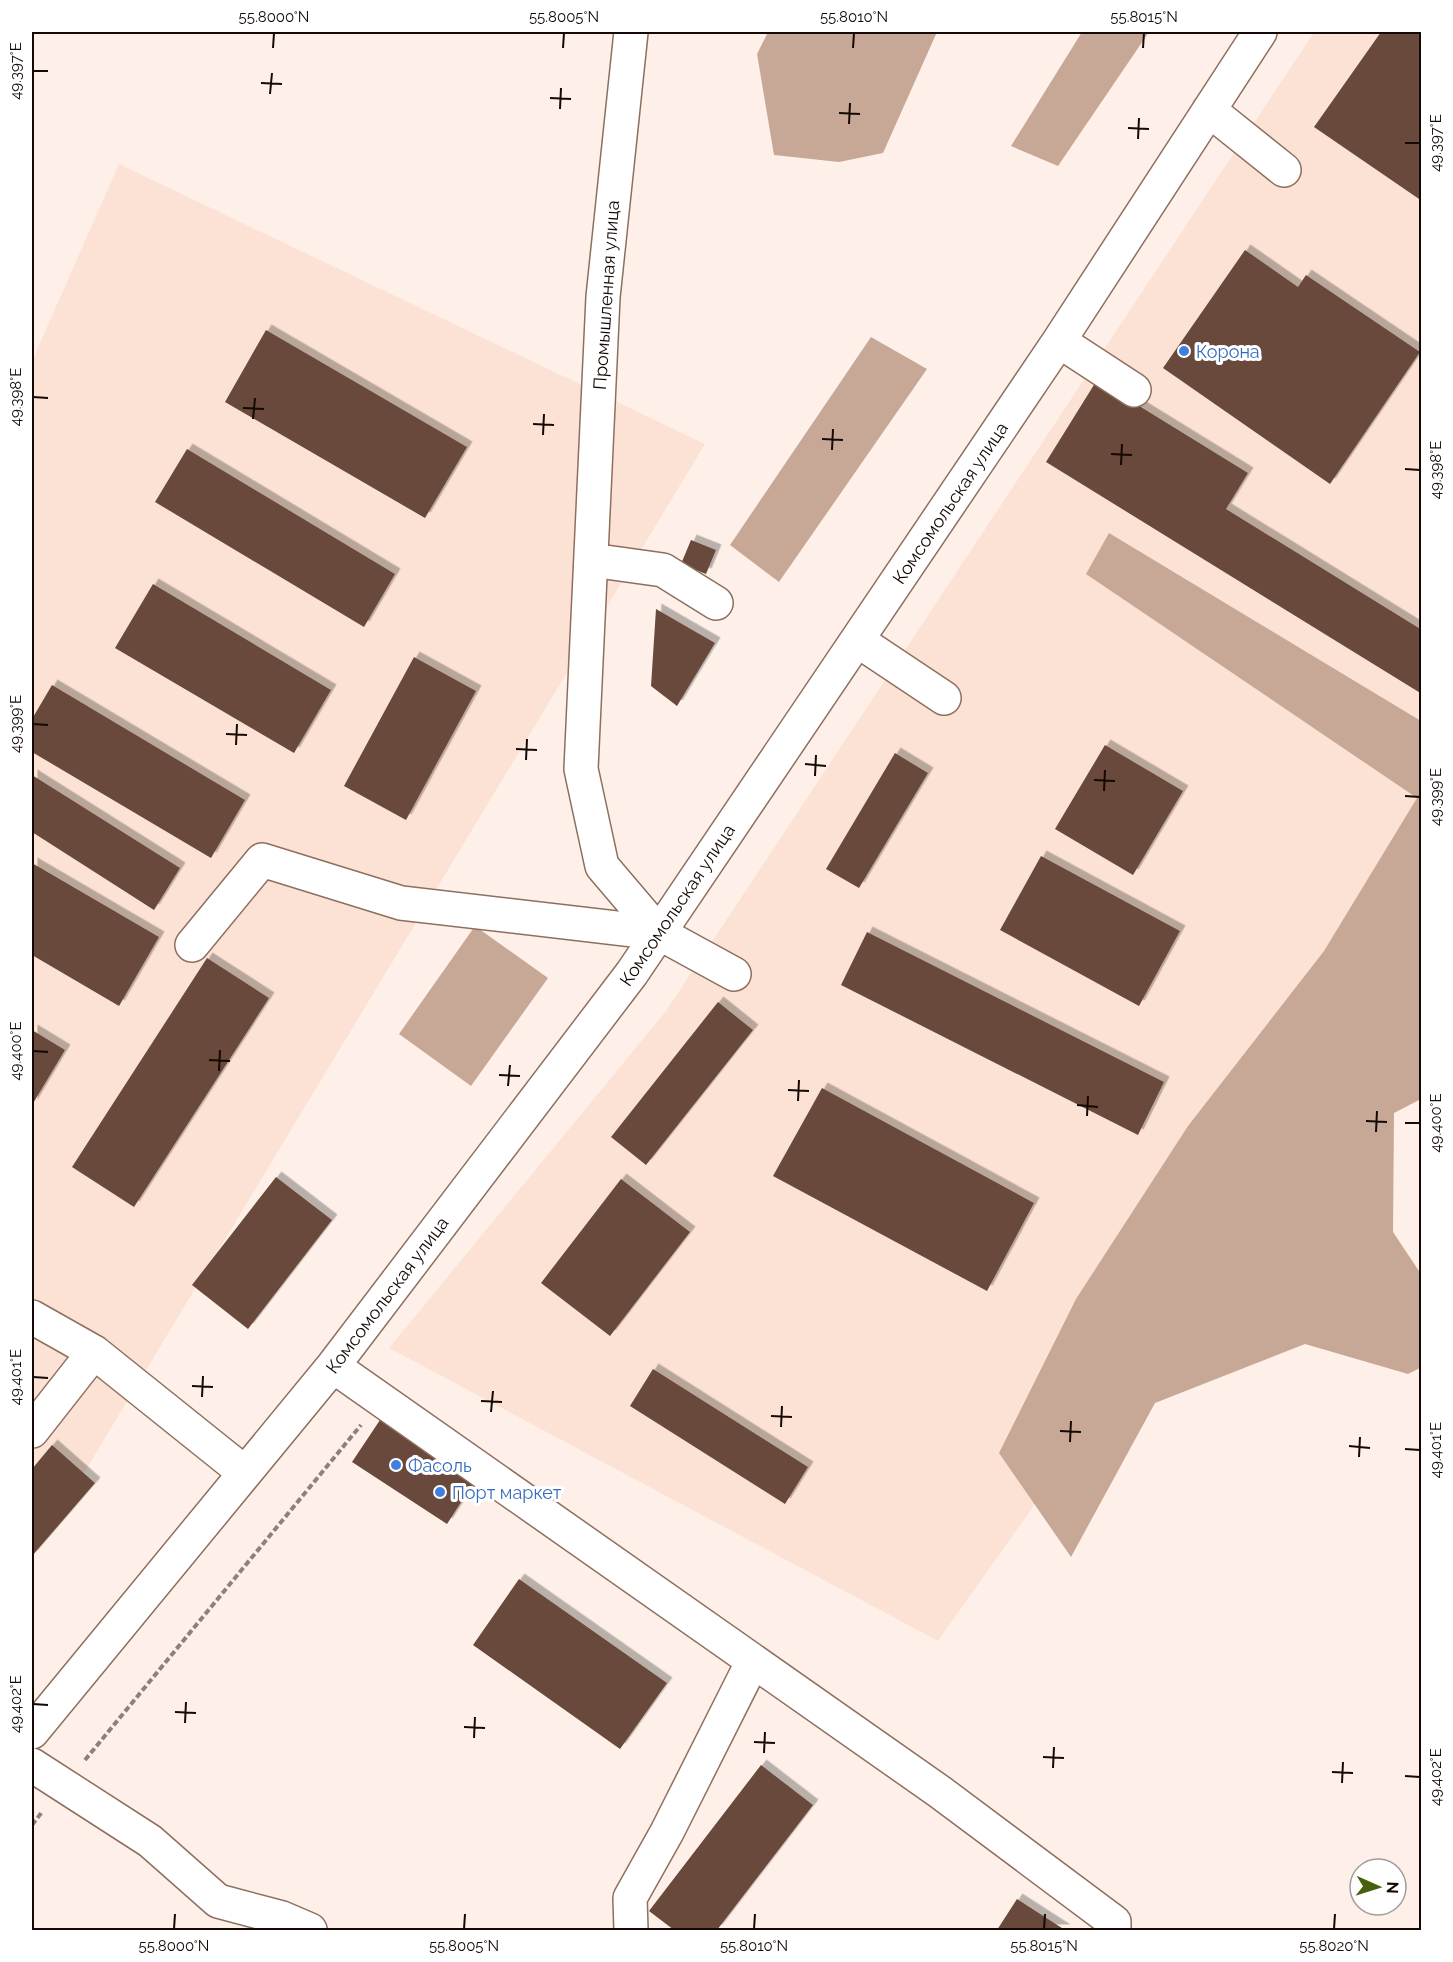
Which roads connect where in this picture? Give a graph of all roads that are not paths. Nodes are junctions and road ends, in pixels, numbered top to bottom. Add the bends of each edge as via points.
1 (631, 32) edge
2 (1260, 32) edge
3 (1209, 110) junction
4 (1284, 171) dead end
5 (1059, 341) junction
6 (1134, 390) dead end
7 (591, 560) junction
8 (716, 603) dead end
9 (857, 639) junction
10 (944, 698) dead end
11 (659, 933) junction
12 (192, 945) dead end
13 (734, 974) dead end
14 (32, 1317) edge
15 (94, 1352) junction
16 (333, 1366) junction
17 (32, 1431) edge
18 (245, 1473) junction
19 (753, 1661) junction
20 (32, 1732) edge
21 (32, 1765) edge
22 (310, 1930) edge
23 (631, 1930) edge
24 (1114, 1930) edge

1 - 7 street, Промышленная улица via 603,297
2 - 3 street, Комсомольская улица
3 - 4 street
3 - 5 street, Комсомольская улица
5 - 6 street
5 - 9 street, Комсомольская улица
7 - 8 street via 663,570
7 - 11 street, Промышленная улица via 581,769 602,866
9 - 10 street
9 - 11 street, Комсомольская улица
11 - 12 street via 401,903 262,860
11 - 13 street
11 - 16 street, Комсомольская улица
14 - 15 street
15 - 17 street
15 - 18 street
16 - 18 street, Комсомольская улица
16 - 19 street
18 - 20 street, Комсомольская улица
19 - 23 street via 630,1898
19 - 24 street via 958,1805 1114,1922
21 - 22 street via 150,1841 218,1901 282,1918

